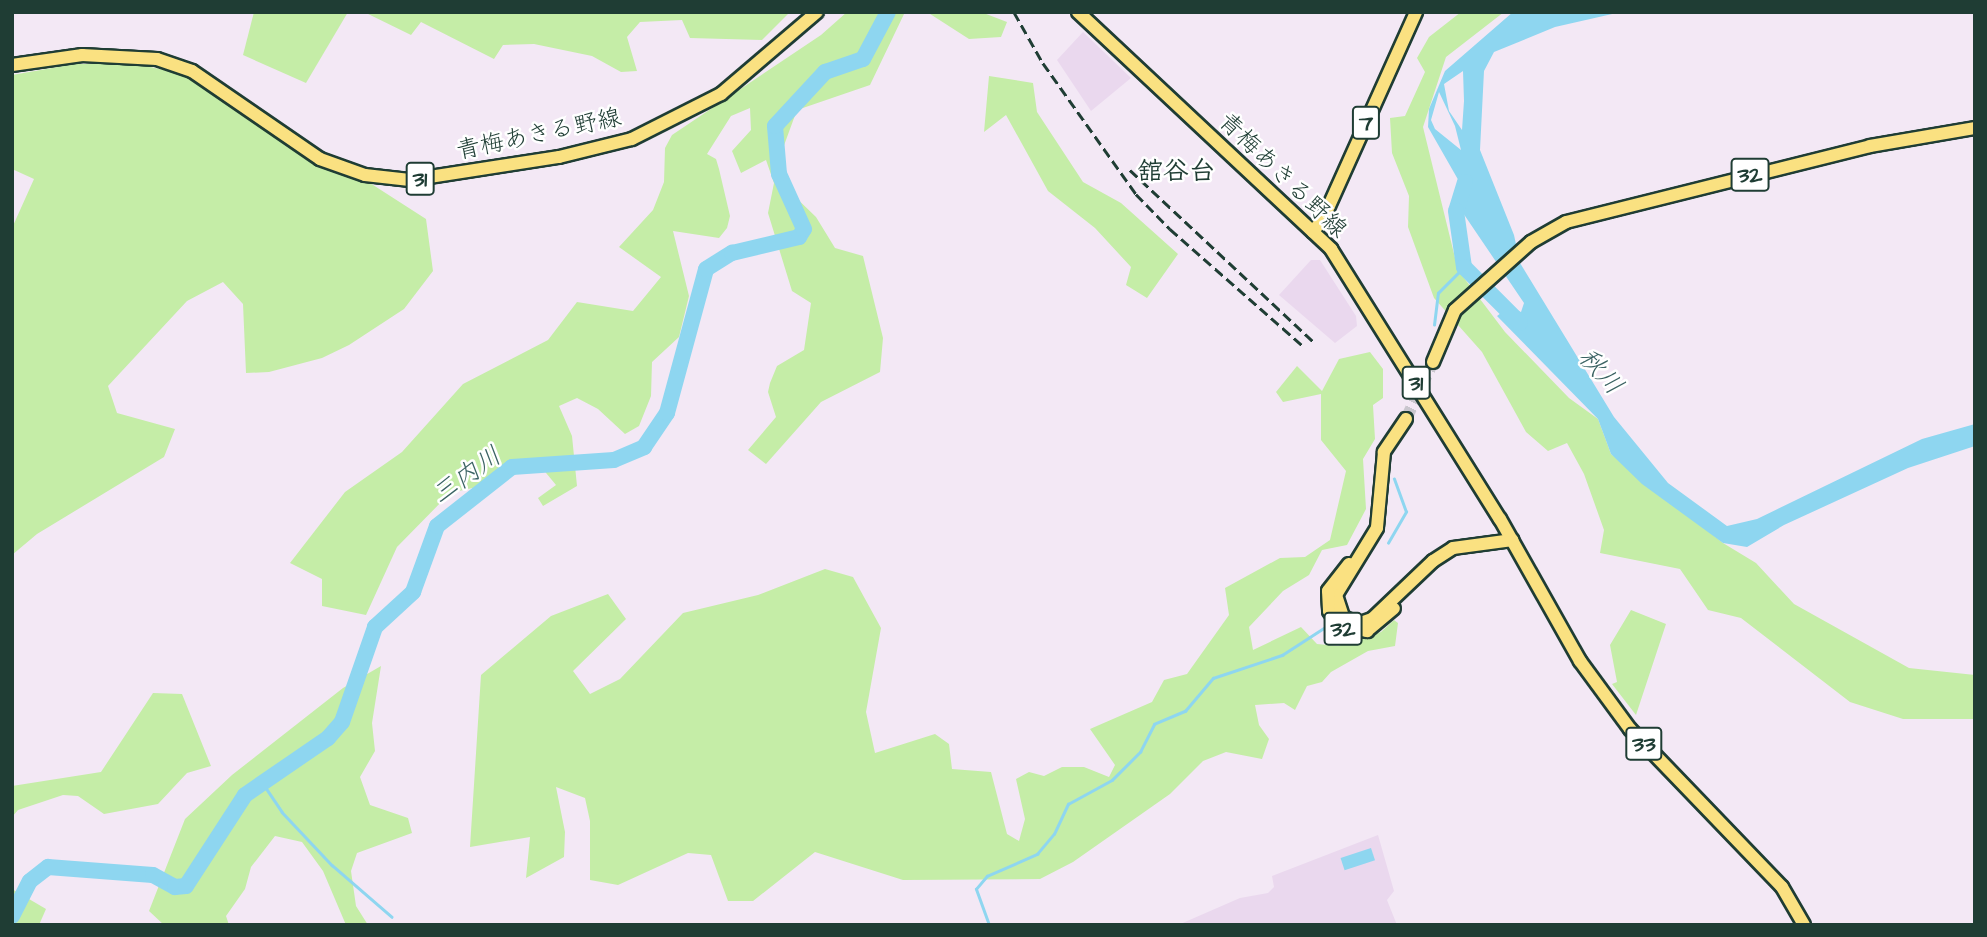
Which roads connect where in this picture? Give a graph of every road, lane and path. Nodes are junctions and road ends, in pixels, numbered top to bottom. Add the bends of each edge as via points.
1 (817, 12) edge
2 (1078, 12) edge
3 (1416, 12) edge
4 (12, 65) edge
5 (1975, 128) edge
6 (1313, 232) junction
7 (1433, 362) tunnel mouth
8 (1406, 419) tunnel mouth
9 (1512, 540) junction
10 (1804, 925) edge

1 - 4 main road, 青梅あきる野線 / 31 via 721,94 632,139 596,150 427,179 380,178 320,159 192,71 157,59 82,55
2 - 6 main road, 青梅あきる野線 / 31
3 - 6 main road, 7 via 1325,217
5 - 7 main road, 32 via 1870,146 1556,226 1531,242 1465,301 1450,320
6 - 9 main road, 青梅あきる野線 / 31 via 1331,249
8 - 9 main road, 32 via 1384,452 1383,502 1370,540 1328,591 1329,611 1342,628 1361,633 1376,627 1424,569 1453,548
9 - 10 main road, 33 via 1580,661 1617,712 1782,887

